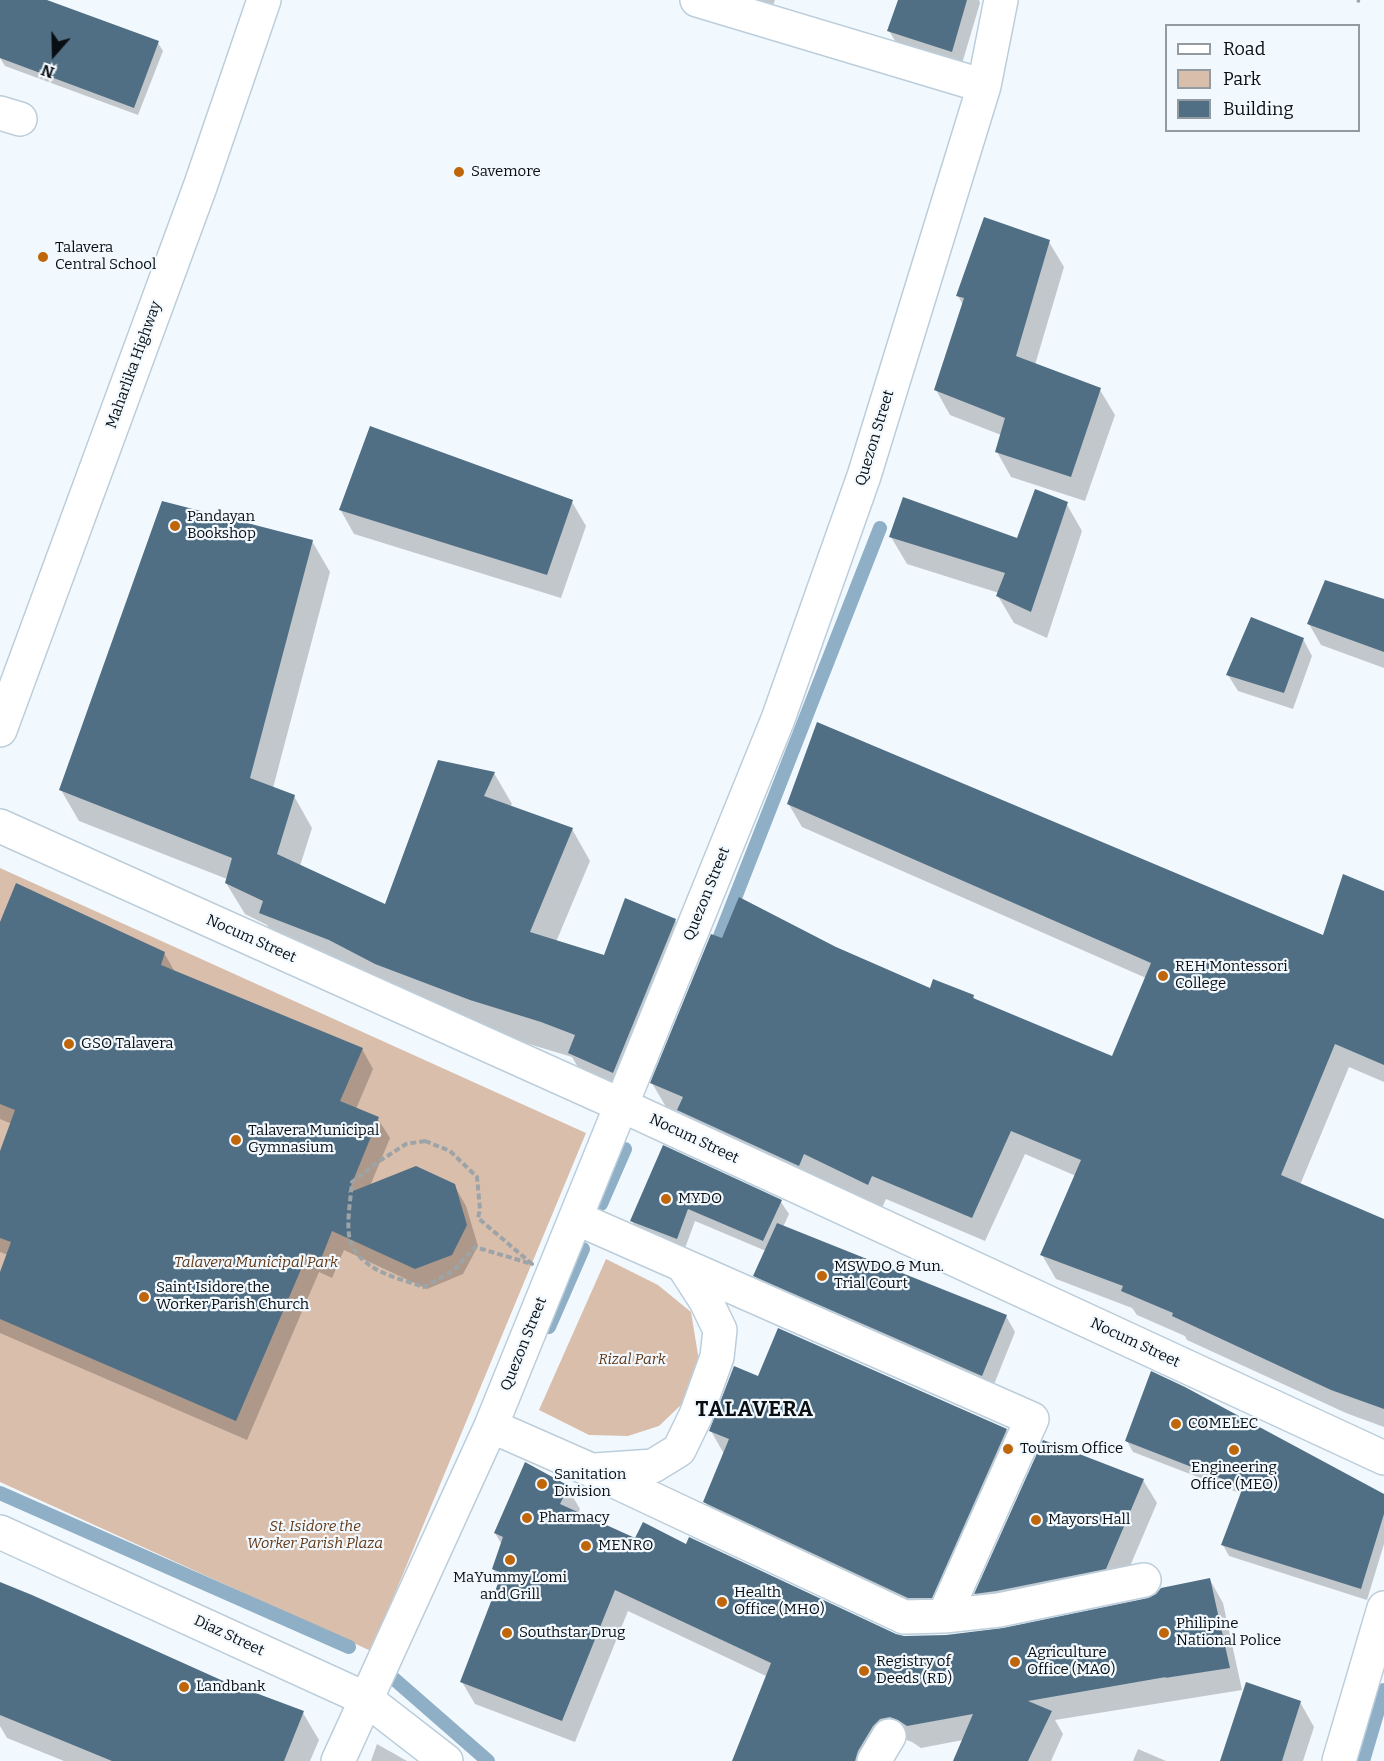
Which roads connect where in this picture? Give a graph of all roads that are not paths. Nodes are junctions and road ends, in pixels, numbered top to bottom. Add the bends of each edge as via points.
1 (264, 0) edge
2 (697, 0) edge
3 (1001, 0) edge
4 (984, 86) junction
5 (0, 729) edge
6 (0, 826) edge
7 (621, 1105) junction
8 (576, 1218) junction
9 (684, 1267) junction
10 (491, 1426) junction
11 (1384, 1458) edge
12 (591, 1470) junction
13 (0, 1532) edge
14 (1144, 1580) dead end
15 (1384, 1608) edge
16 (945, 1616) junction
17 (366, 1699) junction
18 (338, 1761) edge
19 (446, 1761) edge
20 (1339, 1761) edge

1 - 5 street, Maharlika Highway via 200,186
2 - 4 street
3 - 4 street, Quezon Street
4 - 7 street, Quezon Street via 864,476 786,697
6 - 7 street, Nocum Street
7 - 8 street, Quezon Street
7 - 11 street, Nocum Street
8 - 9 street
8 - 10 street, Quezon Street
9 - 12 street via 720,1330 717,1357 696,1415 679,1450 653,1466
9 - 16 street via 1032,1419
10 - 12 street
10 - 17 street, Quezon Street
12 - 16 street via 904,1617
13 - 17 street, Diaz Street
14 - 16 street via 999,1610
15 - 20 street
17 - 18 street, Quezon Street
17 - 19 street, Diaz Street

